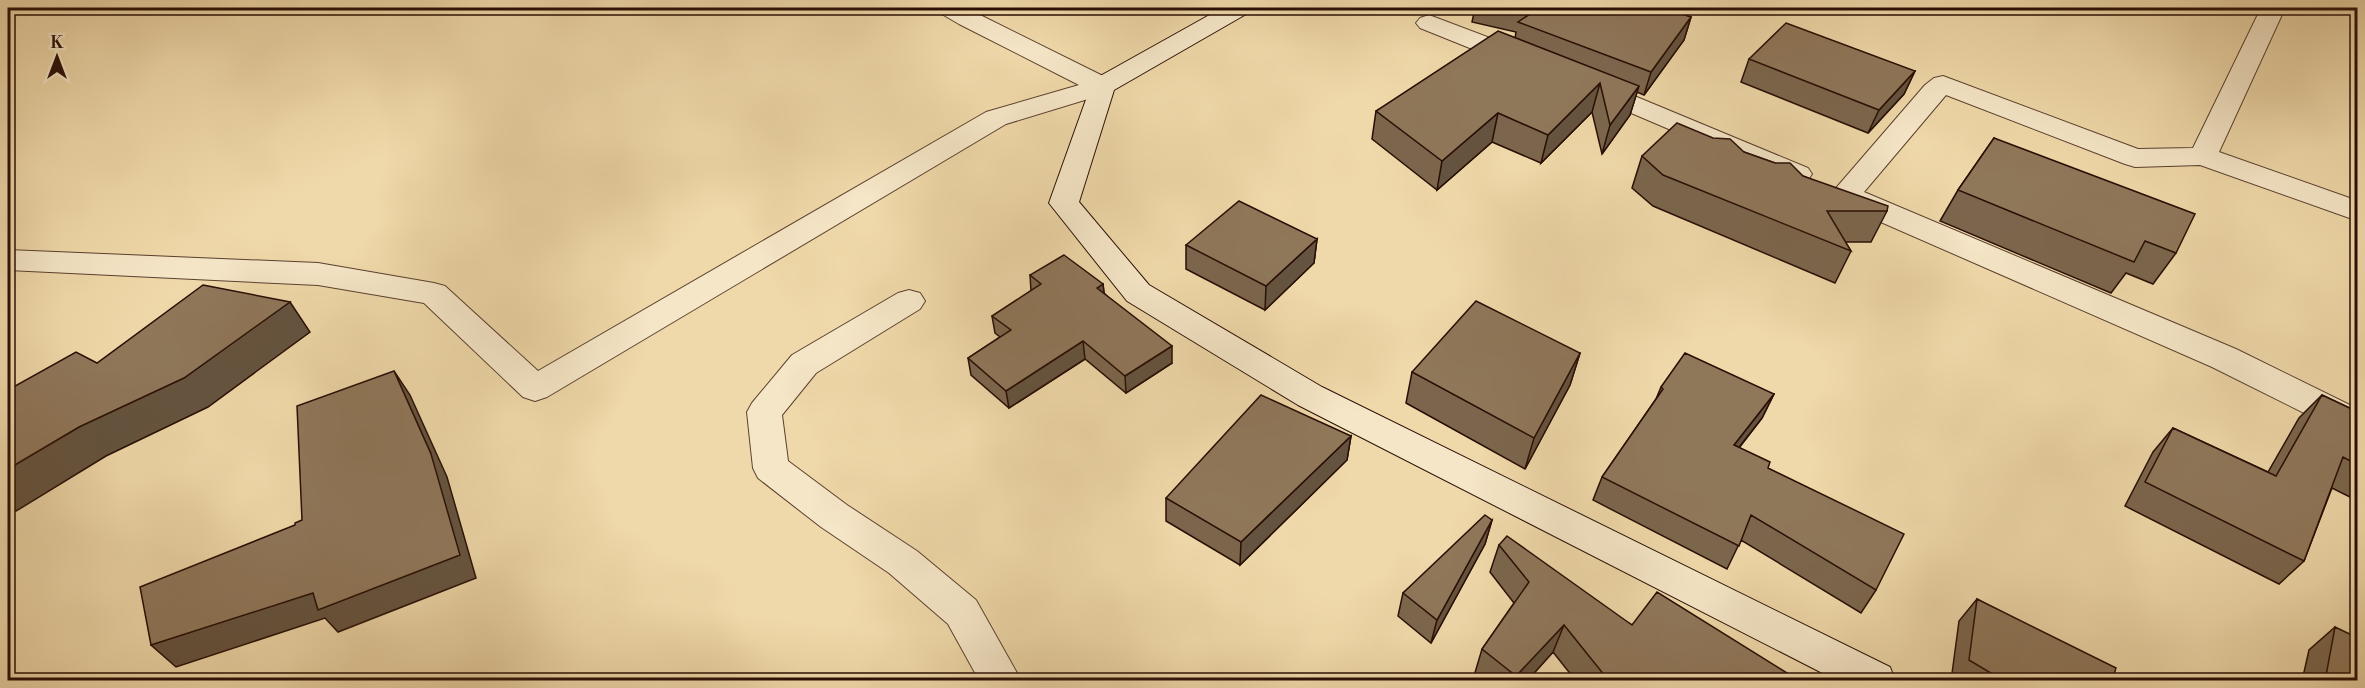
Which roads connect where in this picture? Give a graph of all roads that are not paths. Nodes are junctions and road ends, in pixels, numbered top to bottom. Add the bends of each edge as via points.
1 (949, 8) edge
2 (1239, 8) edge
3 (2273, 8) edge
4 (1429, 23) dead end
5 (1102, 86) junction
6 (2203, 156) junction
7 (1845, 195) junction
8 (2358, 212) edge
9 (8, 260) edge
10 (909, 301) dead end
11 (2358, 425) edge
12 (1001, 681) edge
13 (1875, 681) edge

1 - 5 street
2 - 5 street
3 - 6 street
4 - 7 street
5 - 9 street via 996,118 535,388 434,294 318,274
5 - 13 street via 1064,203 1138,293 1310,396
6 - 7 street via 2134,158 1943,84
6 - 8 street
7 - 11 street via 2224,358
10 - 12 street via 804,364 764,412 771,468 903,562 962,612

